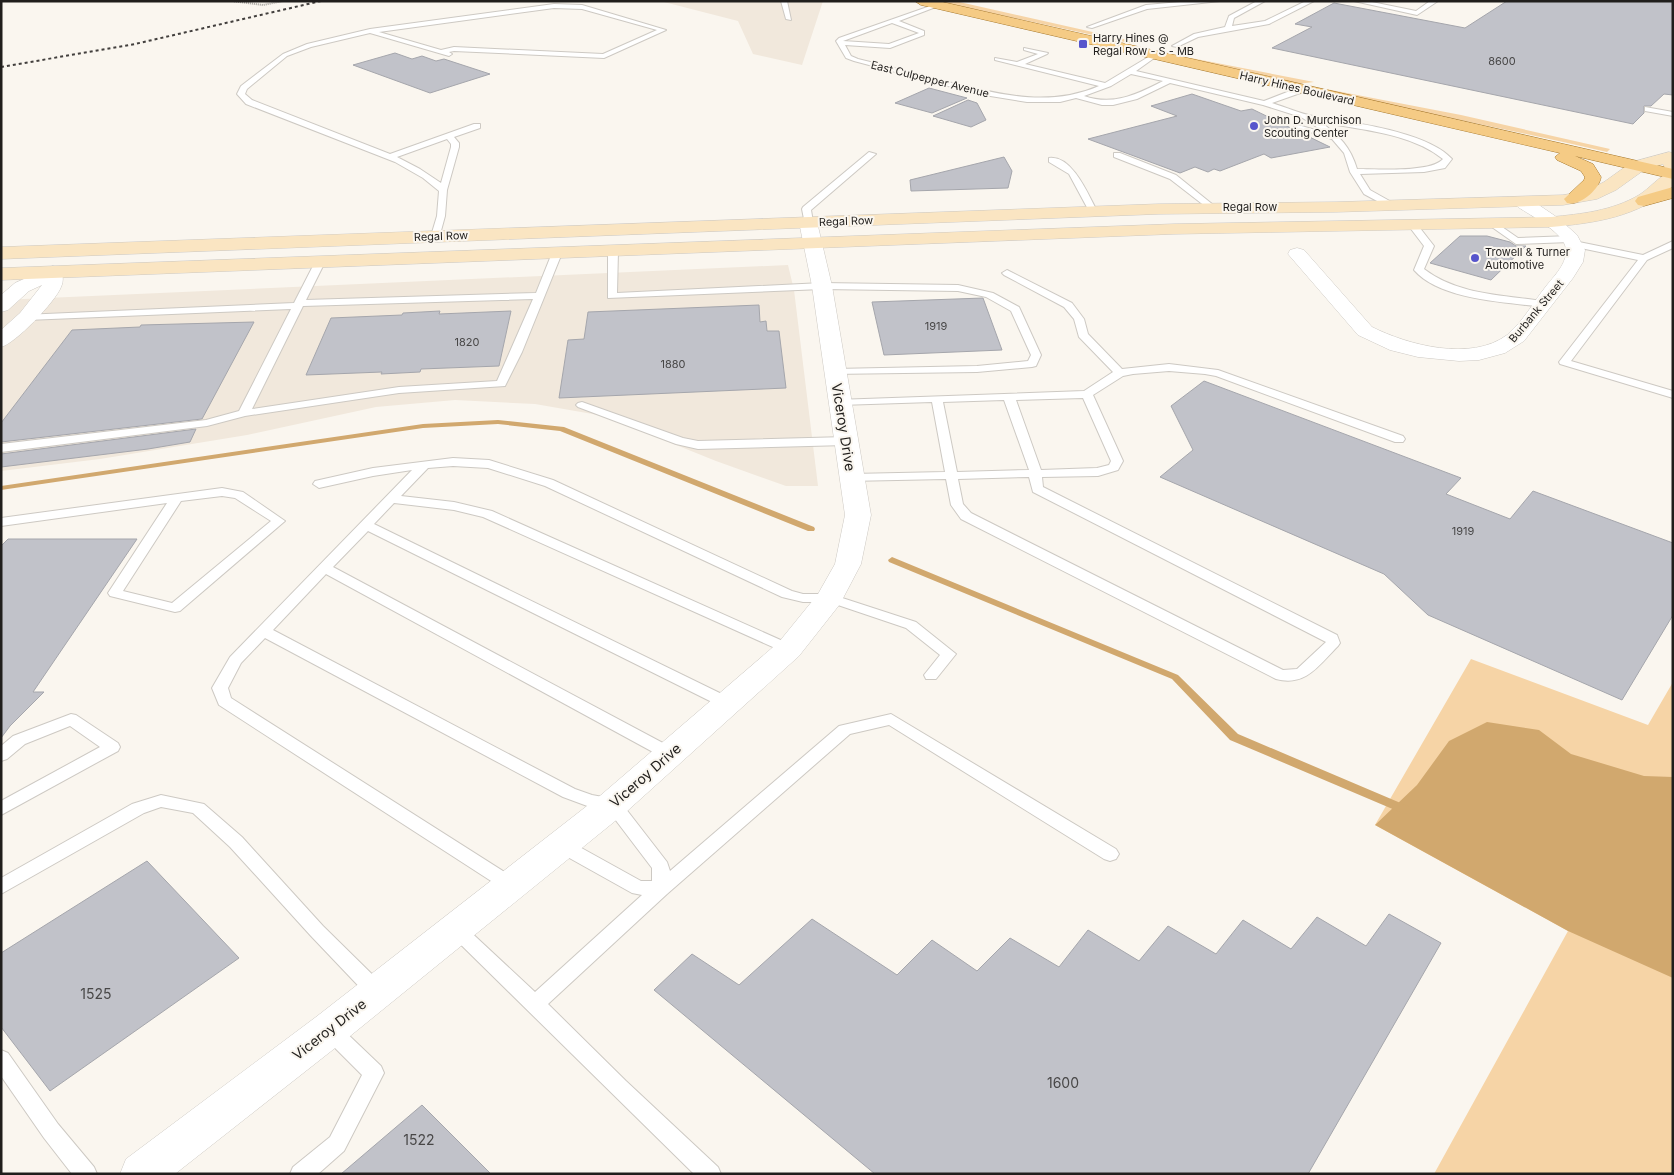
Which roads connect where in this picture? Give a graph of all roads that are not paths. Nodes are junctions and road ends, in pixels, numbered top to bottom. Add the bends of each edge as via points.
1 (784, 1) edge
2 (921, 1) edge
3 (972, 1) edge
4 (1218, 1) edge
5 (1262, 1) edge
6 (1311, 1) edge
7 (1357, 1) edge
8 (1435, 1) edge
9 (938, 5) junction
10 (789, 19) dead end
11 (892, 21) junction
12 (1090, 27) junction
13 (1228, 28) junction
14 (370, 31) junction
15 (840, 43) junction
16 (1175, 46) junction
17 (1026, 49) dead end
18 (440, 52) junction
19 (452, 55) dead end
20 (1155, 55) junction
21 (998, 59) dead end
22 (1018, 64) junction
23 (1131, 72) junction
24 (1169, 81) junction
25 (1105, 85) junction
26 (1303, 89) junction
27 (1076, 96) junction
28 (1389, 96) junction
29 (1268, 104) junction
30 (1648, 109) dead end
31 (1673, 114) edge
32 (1304, 115) junction
33 (1282, 118) dead end
34 (1444, 122) junction
35 (477, 126) dead end
36 (1298, 126) dead end
37 (448, 136) junction
38 (1337, 139) junction
39 (872, 154) dead end
40 (1117, 155) dead end
41 (390, 158) junction
42 (1052, 160) dead end
43 (1672, 161) edge
44 (1638, 166) junction
45 (1354, 172) junction
46 (1673, 176) edge
47 (443, 190) junction
48 (1673, 192) edge
49 (1573, 199) junction
50 (1644, 201) junction
51 (1524, 203) junction
52 (1392, 206) junction
53 (1213, 208) junction
54 (1093, 211) junction
55 (1550, 222) junction
56 (1492, 223) junction
57 (1413, 225) junction
58 (1276, 228) junction
59 (811, 232) junction
60 (1104, 232) junction
61 (436, 236) junction
62 (1572, 242) junction
63 (1673, 244) edge
64 (72, 250) junction
65 (613, 250) junction
66 (1, 253) edge
67 (557, 253) junction
68 (1297, 254) dead end
69 (430, 258) junction
70 (1644, 258) junction
71 (320, 262) junction
72 (53, 272) junction
73 (1007, 273) dead end
74 (1, 274) edge
75 (822, 286) junction
76 (538, 296) junction
77 (299, 304) junction
78 (1542, 304) junction
79 (1, 306) edge
80 (27, 317) junction
81 (1, 341) edge
82 (835, 372) junction
83 (1120, 373) junction
84 (1087, 394) junction
85 (1673, 395) edge
86 (1009, 397) junction
87 (937, 399) junction
88 (840, 402) junction
89 (582, 406) dead end
90 (244, 413) junction
91 (1399, 439) dead end
92 (846, 441) junction
93 (1, 448) edge
94 (424, 465) junction
95 (1035, 474) junction
96 (951, 475) junction
97 (852, 478) junction
98 (319, 484) dead end
99 (177, 498) junction
100 (392, 498) junction
101 (1, 522) edge
102 (366, 525) junction
103 (324, 568) junction
104 (830, 598) junction
105 (264, 630) junction
106 (789, 650) junction
107 (931, 675) dead end
108 (727, 703) junction
109 (670, 754) junction
110 (1, 755) edge
111 (612, 804) junction
112 (1, 809) edge
113 (560, 845) junction
114 (1110, 854) dead end
115 (511, 885) junction
116 (1, 887) edge
117 (661, 889) junction
118 (456, 929) junction
119 (377, 992) junction
120 (536, 1004) junction
121 (330, 1029) junction
122 (1, 1059) edge
123 (86, 1174) edge
124 (141, 1174) edge
125 (301, 1174) edge
126 (710, 1174) edge

1 - 10 lane
2 - 9 main road, Harry Hines Boulevard
3 - 12 main road, Harry Hines Boulevard
4 - 12 lane via 1146,6
5 - 13 lane via 1231,17
6 - 13 lane via 1267,23
7 - 8 lane via 1416,13
9 - 11 lane
9 - 20 main road, Harry Hines Boulevard
11 - 15 lane via 841,39
11 - 15 lane via 915,28 922,34 890,46
12 - 16 main road, Harry Hines Boulevard
13 - 16 lane via 1196,35
14 - 18 lane
14 - 18 lane via 554,6 582,7 662,30 604,56 454,49
14 - 41 lane via 285,54 241,94 250,102
15 - 27 lane, East Culpepper Avenue via 848,57 856,60 1002,98 1045,100
16 - 20 main road
16 - 28 main road, Harry Hines Boulevard
17 - 22 lane via 1045,53
18 - 19 lane
20 - 23 lane, East Culpepper Avenue
20 - 26 main road, Harry Hines Boulevard
21 - 22 lane
22 - 25 lane
23 - 24 lane
23 - 25 lane, East Culpepper Avenue
24 - 27 lane via 1122,103 1091,102
24 - 29 lane
25 - 27 lane, East Culpepper Avenue
26 - 28 main road via 1330,87
26 - 29 lane
26 - 34 main road, Harry Hines Boulevard
28 - 43 main road, Harry Hines Boulevard
29 - 32 lane
29 - 33 lane
30 - 31 lane
32 - 38 lane
32 - 45 lane via 1420,141 1442,151 1448,159 1442,166 1424,170
34 - 44 main road, Harry Hines Boulevard
34 - 49 main road via 1571,160 1586,168 1592,173 1592,182
35 - 37 lane
36 - 38 lane
37 - 41 lane
37 - 47 lane via 455,143
38 - 45 lane via 1348,152
39 - 59 lane via 806,209
40 - 53 lane via 1173,177
41 - 47 lane via 429,176
42 - 54 lane via 1072,172
43 - 44 main road, Regal Row
44 - 46 main road, Harry Hines Boulevard
44 - 49 main road, Regal Row via 1610,186
45 - 52 lane via 1367,192
46 - 50 main road, Regal Row
47 - 61 lane
48 - 50 main road
49 - 51 main road, Regal Row
50 - 55 main road, Regal Row via 1610,214
51 - 52 main road, Regal Row
51 - 55 street
52 - 53 main road, Regal Row
52 - 58 main road via 1378,214 1296,221
53 - 54 main road, Regal Row
54 - 59 main road, Regal Row
54 - 60 main road
55 - 56 main road, Regal Row
55 - 62 street
56 - 57 main road, Regal Row
56 - 62 lane via 1516,241
57 - 58 main road, Regal Row
57 - 78 lane via 1428,246 1419,270 1428,278 1463,291
58 - 60 main road, Regal Row
59 - 60 main road, Regal Row
59 - 61 main road, Regal Row
59 - 65 main road, Regal Row
59 - 75 street, Viceroy Drive
61 - 64 main road, Regal Row
61 - 69 main road
62 - 70 lane
62 - 78 street, Burbank Street via 1575,254 1569,271
63 - 70 lane
64 - 66 main road, Regal Row
64 - 72 main road
65 - 67 main road, Regal Row
65 - 75 lane via 612,296
67 - 69 main road, Regal Row
67 - 76 lane
68 - 78 street, Burbank Street via 1365,331 1379,340 1418,350 1474,354 1502,348 1514,340
69 - 71 main road, Regal Row
70 - 85 lane via 1564,362
71 - 72 main road, Regal Row
71 - 77 lane
72 - 74 main road, Regal Row
72 - 79 street via 22,287
72 - 80 street via 52,286
73 - 83 lane via 1068,305 1079,318 1083,335
75 - 82 street, Viceroy Drive
75 - 82 lane via 958,288 989,295 1015,309 1036,355 1032,364 977,369
76 - 77 lane
76 - 90 lane via 519,348 501,384 399,390
77 - 80 lane
77 - 90 lane
80 - 81 street
82 - 88 street, Viceroy Drive
83 - 84 lane
83 - 91 lane via 1148,367 1218,373
84 - 86 lane
84 - 95 lane via 1118,461 1114,468 1098,472
86 - 87 lane
86 - 95 lane
87 - 88 lane
87 - 96 lane
88 - 92 street, Viceroy Drive
89 - 92 lane via 698,445
90 - 93 lane via 206,423
92 - 97 street, Viceroy Drive
94 - 98 lane
94 - 100 lane
94 - 104 lane via 452,462 489,464 549,483 787,594
95 - 96 lane
95 - 96 lane via 1036,489 1332,638 1333,643 1301,674 1281,675 966,516 957,505
96 - 97 lane
97 - 104 street, Viceroy Drive via 858,516 848,564
99 - 99 lane via 222,492 239,495 278,521 175,608 115,593
99 - 101 lane
100 - 102 lane
100 - 106 lane via 487,514
102 - 103 lane
102 - 108 lane
103 - 105 lane
103 - 109 lane
104 - 106 street, Viceroy Drive
104 - 107 lane via 911,625 949,654
105 - 111 lane via 569,793 590,801
105 - 115 lane via 235,660 220,688 224,701
106 - 108 street, Viceroy Drive
108 - 109 street, Viceroy Drive
109 - 111 street, Viceroy Drive
110 - 112 lane via 19,740 71,719 112,746
111 - 113 street, Viceroy Drive
111 - 117 lane via 661,867
113 - 115 street, Viceroy Drive
113 - 117 lane via 638,888
114 - 117 lane via 890,719 845,730
115 - 118 street, Viceroy Drive
116 - 119 lane via 138,808 161,801 198,808 236,842
117 - 120 lane
118 - 119 street, Viceroy Drive
118 - 120 lane
119 - 121 street, Viceroy Drive
120 - 126 lane
121 - 124 street, Viceroy Drive
121 - 125 lane via 374,1073 337,1144
122 - 123 lane via 51,1131

